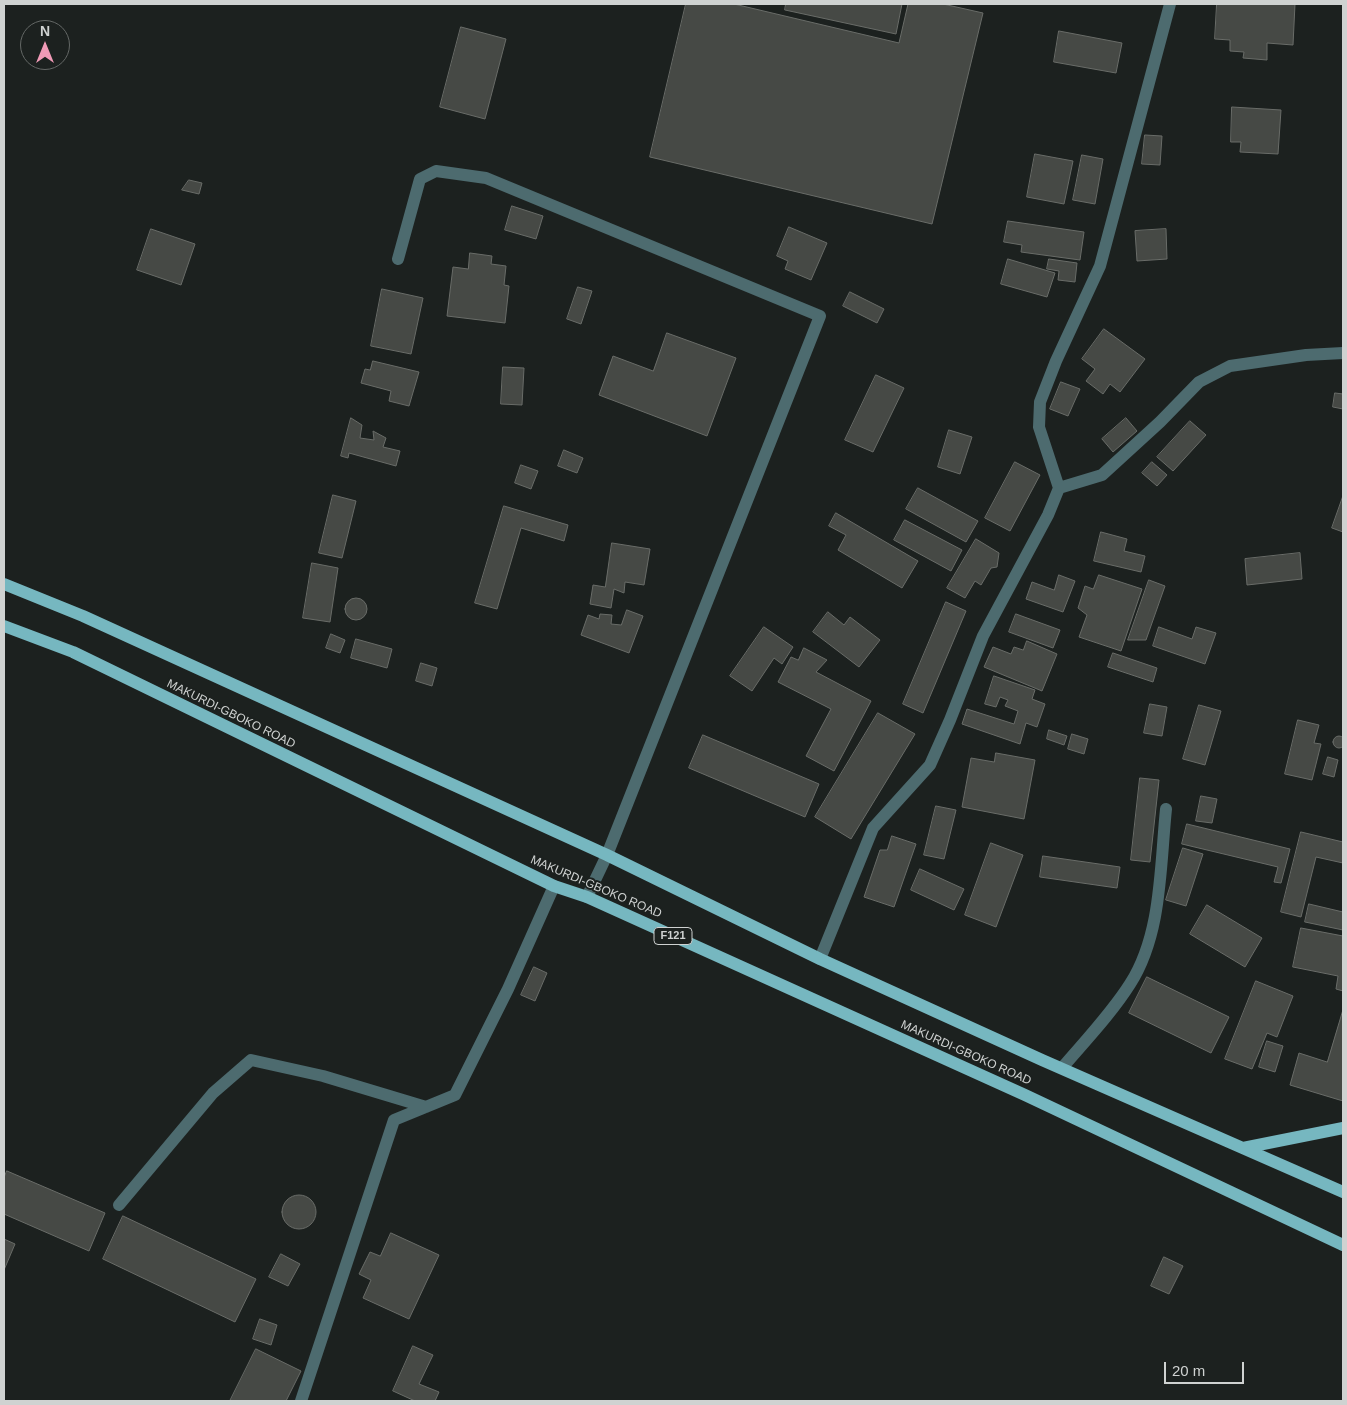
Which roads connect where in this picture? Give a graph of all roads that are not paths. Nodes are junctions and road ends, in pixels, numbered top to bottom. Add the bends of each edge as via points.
1 (1170, 4) edge
2 (398, 259) dead end
3 (1343, 354) edge
4 (1059, 488) junction
5 (4, 584) edge
6 (4, 626) edge
7 (1166, 809) dead end
8 (607, 855) junction
9 (554, 886) junction
10 (587, 897) junction
11 (820, 959) junction
12 (1062, 1068) junction
13 (426, 1108) junction
14 (1343, 1128) edge
15 (1243, 1148) junction
16 (1343, 1192) edge
17 (119, 1204) dead end
18 (1343, 1245) edge
19 (300, 1401) edge

1 - 4 street via 1100,266 1040,402 1039,427
2 - 8 street via 420,179 436,171 486,178 820,316
3 - 4 street via 1306,355 1230,366 1199,382 1102,475
4 - 11 street via 1048,515 982,636 930,765 873,828
5 - 8 main road via 83,616
6 - 9 main road, MAKURDI-GBOKO ROAD / F121 via 73,652
7 - 12 street via 1155,917 1139,967 1117,1002
8 - 10 street
8 - 11 main road
9 - 10 main road, MAKURDI-GBOKO ROAD / F121
9 - 13 street via 508,989 455,1095
10 - 18 main road, MAKURDI-GBOKO ROAD / F121 via 1026,1095
11 - 12 main road
12 - 15 main road
13 - 17 street via 323,1076 251,1060 213,1092
13 - 19 street via 394,1120
14 - 15 main road
15 - 16 main road

